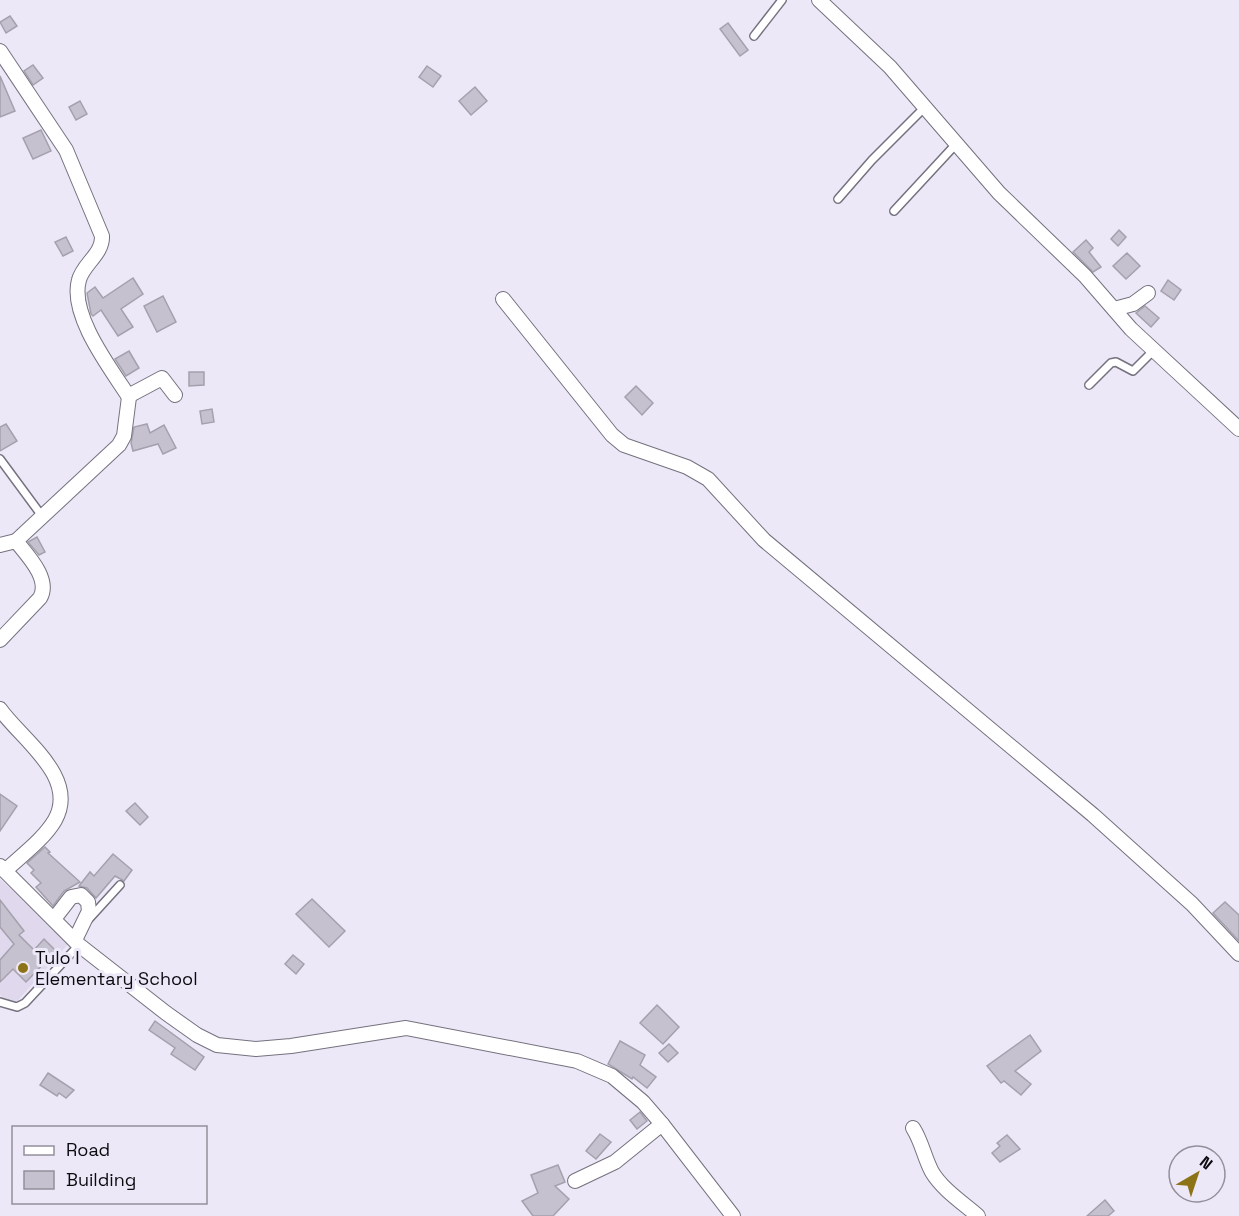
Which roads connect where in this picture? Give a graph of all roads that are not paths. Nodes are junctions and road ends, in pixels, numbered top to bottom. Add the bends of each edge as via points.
1 (782, 0) edge
2 (819, 0) edge
3 (754, 36) dead end
4 (0, 51) edge
5 (926, 106) junction
6 (957, 143) junction
7 (838, 199) dead end
8 (894, 211) dead end
9 (1148, 293) dead end
10 (503, 299) dead end
11 (1114, 309) junction
12 (1154, 350) junction
13 (1089, 385) dead end
14 (175, 395) dead end
15 (129, 397) junction
16 (1239, 429) edge
17 (0, 459) edge
18 (42, 516) junction
19 (16, 541) junction
20 (0, 545) edge
21 (0, 640) edge
22 (0, 709) edge
23 (3, 868) edge
24 (120, 885) dead end
25 (54, 918) junction
26 (83, 925) junction
27 (77, 942) junction
28 (1239, 954) edge
29 (0, 1002) edge
30 (662, 1124) junction
31 (913, 1128) dead end
32 (575, 1181) dead end
33 (733, 1216) edge
34 (978, 1216) edge

1 - 3 lane
2 - 5 street
4 - 15 street via 66,150 102,236 99,250 79,279 78,300 84,322
5 - 6 street
5 - 7 lane
6 - 8 lane
6 - 11 street via 999,193 1061,251
9 - 11 street via 1138,302
10 - 28 street via 612,435 624,445 687,467 708,479 764,540 1093,815 1192,904
11 - 12 street
12 - 13 lane via 1133,371 1112,363
12 - 16 street
14 - 15 street via 162,378
15 - 18 street via 124,436 119,445
17 - 18 lane
18 - 19 street
19 - 20 street
19 - 21 street via 40,576 43,589 40,598
22 - 23 street via 56,776 60,806 55,820
23 - 25 street
24 - 26 lane
25 - 26 street via 71,897 81,895 90,906
25 - 27 street
26 - 27 street
27 - 29 lane via 25,1003 17,1007
27 - 30 street via 166,1014 217,1045 291,1046 406,1028 577,1061 612,1076 644,1102
30 - 32 street via 615,1162
30 - 33 street
31 - 34 street via 934,1175

